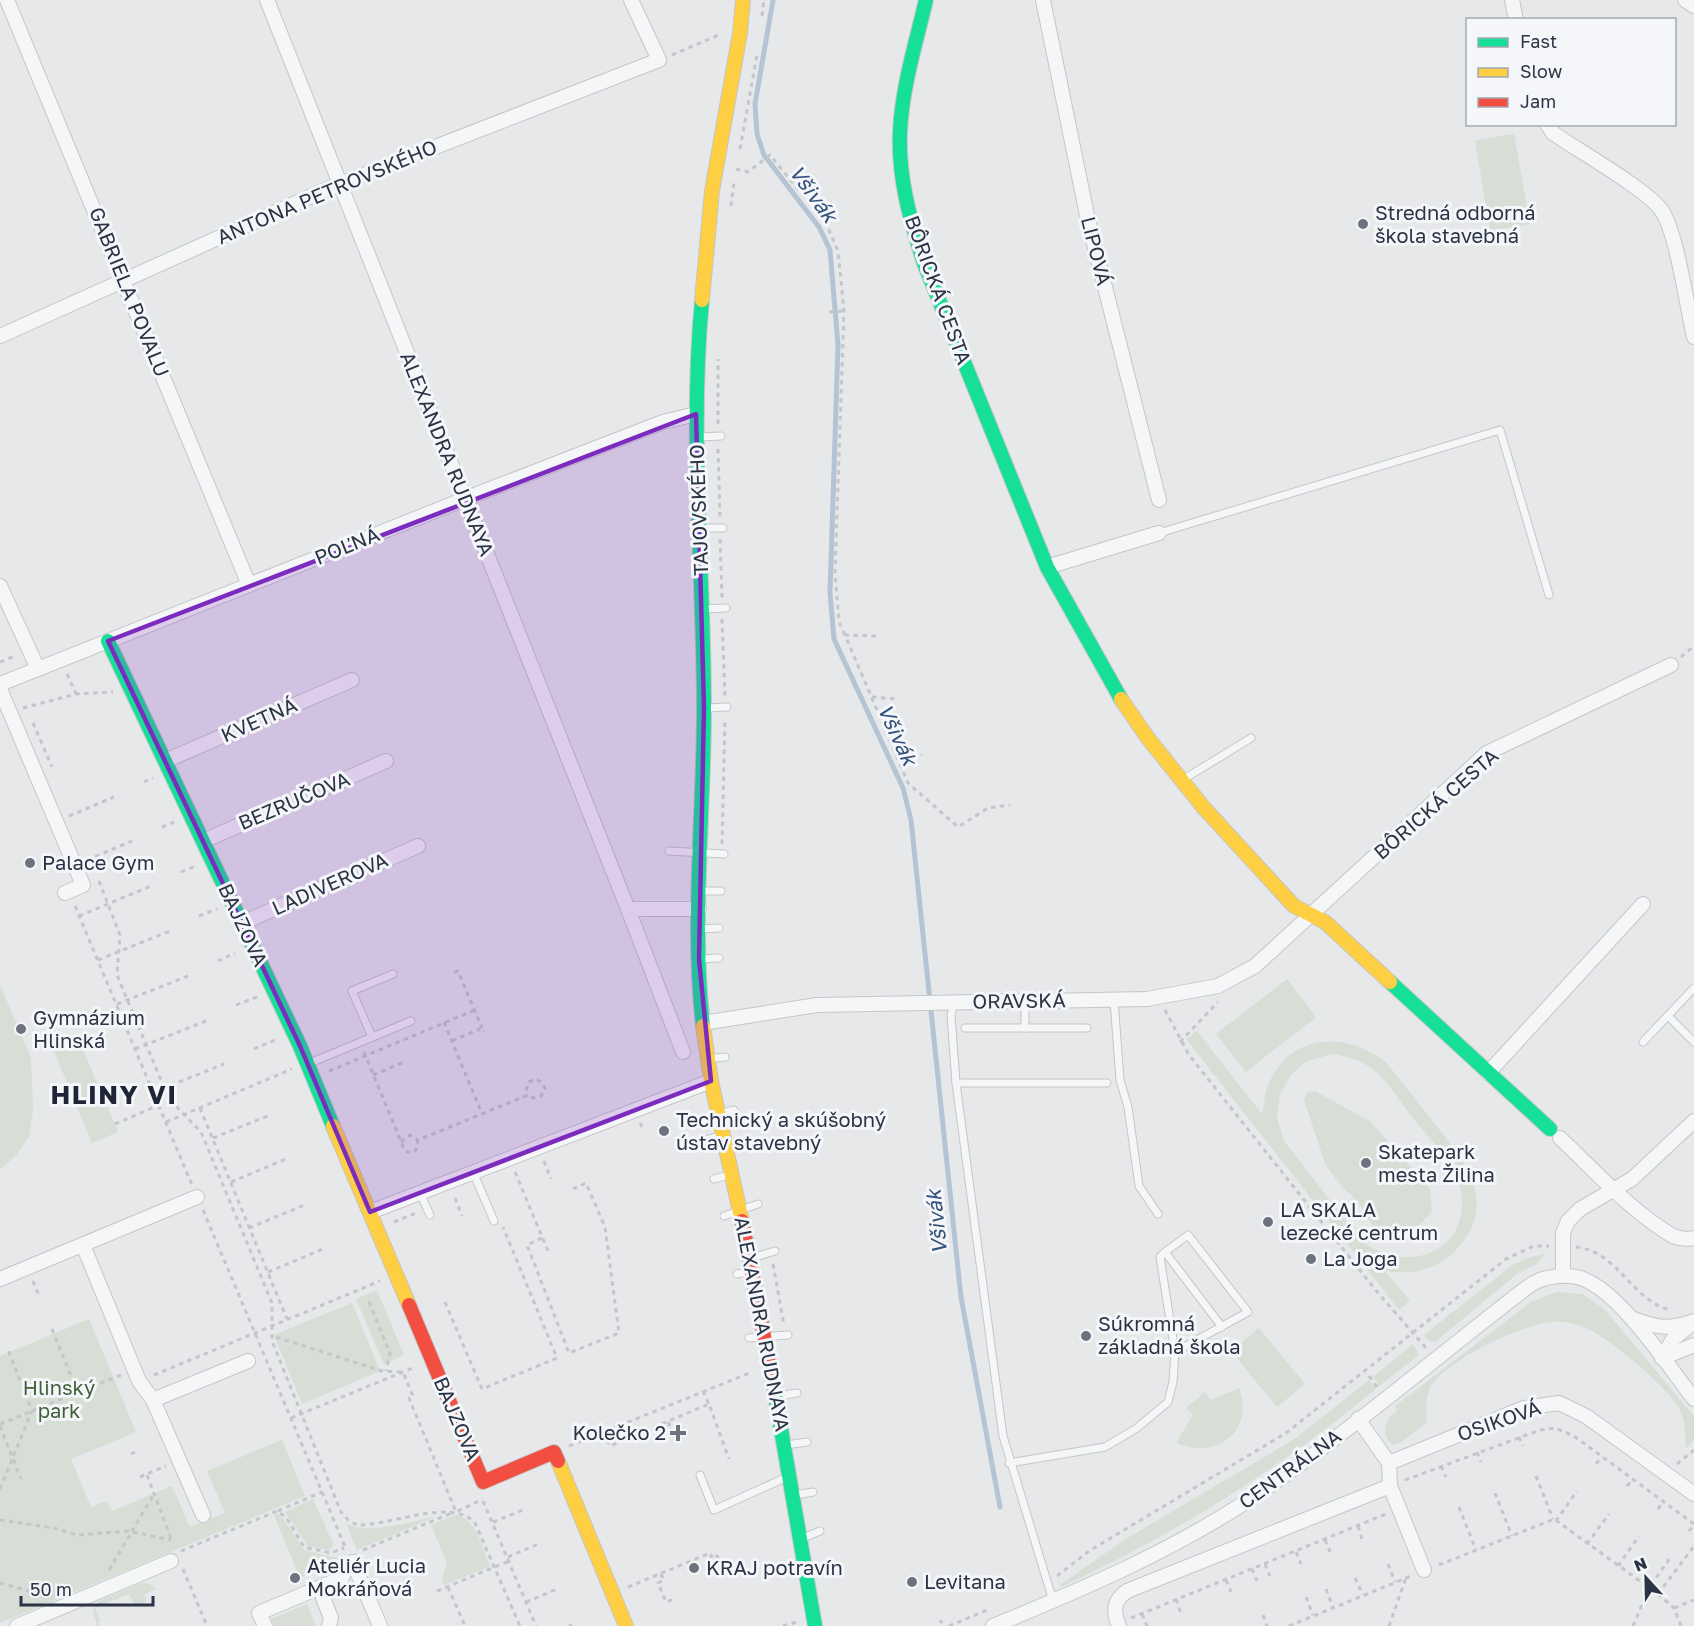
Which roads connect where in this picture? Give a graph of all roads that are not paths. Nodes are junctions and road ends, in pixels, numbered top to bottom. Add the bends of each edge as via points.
1 (7, 0) edge
2 (267, 0) edge
3 (631, 0) edge
4 (743, 0) edge
5 (926, 0) edge
6 (1043, 0) edge
7 (1512, 0) edge
8 (1685, 0) edge
9 (1694, 6) edge
10 (1516, 18) edge
11 (1548, 126) edge
12 (340, 184) junction
13 (124, 278) junction
14 (0, 336) edge
15 (1694, 337) edge
16 (696, 414) junction
17 (721, 436) dead end
18 (697, 437) junction
19 (464, 500) junction
20 (1159, 500) dead end
21 (700, 528) junction
22 (723, 528) dead end
23 (1159, 533) joint
24 (1047, 567) junction
25 (0, 585) edge
26 (249, 585) junction
27 (1549, 595) dead end
28 (702, 609) junction
29 (726, 609) dead end
30 (108, 641) junction
31 (1671, 665) dead end
32 (38, 669) junction
33 (352, 680) dead end
34 (0, 684) edge
35 (0, 689) edge
36 (727, 707) dead end
37 (704, 708) junction
38 (1251, 738) dead end
39 (165, 761) junction
40 (386, 761) dead end
41 (1182, 781) junction
42 (203, 841) junction
43 (418, 846) dead end
44 (669, 851) dead end
45 (702, 852) junction
46 (724, 854) dead end
47 (721, 891) dead end
48 (700, 892) junction
49 (65, 893) dead end
50 (1643, 904) dead end
51 (628, 909) junction
52 (699, 909) junction
53 (1311, 917) junction
54 (242, 923) junction
55 (719, 928) dead end
56 (699, 929) junction
57 (719, 958) dead end
58 (699, 959) junction
59 (393, 974) dead end
60 (1694, 988) edge
61 (1114, 1000) junction
62 (1025, 1001) junction
63 (954, 1002) junction
64 (1668, 1016) junction
65 (411, 1021) dead end
66 (703, 1023) junction
67 (965, 1028) dead end
68 (1025, 1028) junction
69 (1087, 1028) dead end
70 (372, 1037) junction
71 (1643, 1042) dead end
72 (1694, 1042) edge
73 (683, 1052) dead end
74 (725, 1057) dead end
75 (715, 1058) dead end
76 (302, 1066) junction
77 (1488, 1073) junction
78 (711, 1081) junction
79 (956, 1083) junction
80 (1107, 1083) dead end
81 (735, 1110) dead end
82 (736, 1120) dead end
83 (1694, 1121) edge
84 (720, 1124) junction
85 (705, 1140) dead end
86 (473, 1172) junction
87 (732, 1174) junction
88 (714, 1179) dead end
89 (1614, 1189) junction
90 (420, 1192) junction
91 (197, 1197) road end
92 (758, 1204) dead end
93 (741, 1210) junction
94 (370, 1212) junction
95 (428, 1212) road end
96 (1158, 1214) dead end
97 (724, 1216) dead end
98 (494, 1221) road end
99 (1694, 1238) edge
100 (83, 1245) junction
101 (776, 1251) dead end
102 (1165, 1252) junction
103 (752, 1264) junction
104 (737, 1274) dead end
105 (1563, 1276) junction
106 (0, 1280) edge
107 (1629, 1317) junction
108 (1694, 1321) edge
109 (1222, 1327) junction
110 (788, 1335) dead end
111 (766, 1336) junction
112 (749, 1338) dead end
113 (1694, 1345) edge
114 (1175, 1352) junction
115 (1662, 1358) junction
116 (248, 1361) dead end
117 (797, 1394) dead end
118 (777, 1396) junction
119 (1694, 1399) edge
120 (153, 1400) junction
121 (1358, 1419) junction
122 (807, 1442) dead end
123 (785, 1445) junction
124 (1389, 1462) junction
125 (1010, 1463) junction
126 (700, 1475) dead end
127 (790, 1476) junction
128 (1390, 1486) junction
129 (813, 1492) dead end
130 (1694, 1494) edge
131 (794, 1495) junction
132 (203, 1515) dead end
133 (820, 1531) dead end
134 (801, 1540) junction
135 (174, 1557) road end
136 (826, 1568) dead end
137 (1424, 1570) road end
138 (806, 1571) junction
139 (342, 1578) junction
140 (265, 1595) dead end
141 (1053, 1601) junction
142 (270, 1608) junction
143 (16, 1626) edge
144 (265, 1626) edge
145 (329, 1626) edge
146 (380, 1626) edge
147 (626, 1626) edge
148 (816, 1626) edge
149 (993, 1626) edge
150 (1119, 1626) edge

1 - 13 street, GABRIELA POVALU
2 - 12 street, ALEXANDRA RUDNAYA
3 - 12 street, ANTONA PETROVSKÉHO via 659,60
4 - 16 street, TAJOVSKÉHO via 702,268
5 - 24 street, BÔRICKÁ CESTA via 899,130 902,183 924,263
6 - 20 street, LIPOVÁ via 1088,220
7 - 10 street
8 - 9 street
11 - 15 street via 1553,133 1647,196 1662,211 1671,233
12 - 13 street, ANTONA PETROVSKÉHO
12 - 19 street, ALEXANDRA RUDNAYA
13 - 14 street, ANTONA PETROVSKÉHO
13 - 26 street, GABRIELA POVALU
16 - 18 street, TAJOVSKÉHO
16 - 19 street, POĽNÁ via 663,422
17 - 18 lane
18 - 21 street, TAJOVSKÉHO
19 - 26 street, POĽNÁ
19 - 51 street, ALEXANDRA RUDNAYA
21 - 22 lane
21 - 28 street, TAJOVSKÉHO
23 - 24 street
23 - 27 lane via 1500,430
24 - 41 street, BÔRICKÁ CESTA via 1109,681
25 - 32 street
26 - 30 street, POĽNÁ
28 - 29 lane
28 - 37 street, TAJOVSKÉHO
30 - 32 street, POĽNÁ
30 - 39 street, BAJZOVA
31 - 53 street, BÔRICKÁ CESTA via 1487,753
32 - 34 street, POĽNÁ
33 - 39 street, KVETNÁ
35 - 49 street via 83,885
36 - 37 lane
37 - 45 street, TAJOVSKÉHO
38 - 41 lane
39 - 42 street, BAJZOVA
40 - 42 street, BEZRUČOVA
41 - 53 street, BÔRICKÁ CESTA via 1294,906
42 - 54 street, BAJZOVA
43 - 54 street, LADIVEROVA
44 - 45 lane
45 - 46 lane
45 - 48 street, TAJOVSKÉHO
47 - 48 lane
48 - 52 street, TAJOVSKÉHO
50 - 77 street
51 - 52 street
51 - 73 street, ALEXANDRA RUDNAYA
52 - 56 street, TAJOVSKÉHO
53 - 61 street, ORAVSKÁ via 1255,966 1218,986 1165,997
53 - 77 street, BÔRICKÁ CESTA via 1325,922
54 - 76 street, BAJZOVA via 293,1032
55 - 56 lane
56 - 58 street, TAJOVSKÉHO
57 - 58 lane
58 - 66 street, TAJOVSKÉHO
59 - 70 lane via 352,991
60 - 64 lane
61 - 62 street, ORAVSKÁ
61 - 96 lane via 1120,1080 1128,1107 1139,1186
62 - 63 street, ORAVSKÁ
62 - 68 lane
63 - 66 street, ORAVSKÁ via 817,1005
63 - 79 lane via 951,1015
64 - 71 lane
64 - 72 lane
65 - 70 lane
66 - 78 street, ALEXANDRA RUDNAYA
67 - 68 lane
68 - 69 lane
70 - 76 lane
74 - 75 lane
76 - 94 street, BAJZOVA
77 - 89 street, BÔRICKÁ CESTA
78 - 84 street, ALEXANDRA RUDNAYA
78 - 86 street via 614,1123
79 - 80 lane
79 - 125 lane via 996,1401
81 - 84 lane
82 - 84 lane
83 - 89 street via 1632,1179
84 - 85 lane
84 - 87 street, ALEXANDRA RUDNAYA
86 - 90 street
86 - 98 lane
87 - 88 lane
87 - 93 street, ALEXANDRA RUDNAYA
89 - 99 street, BÔRICKÁ CESTA via 1669,1234
89 - 105 street via 1568,1221 1563,1233
90 - 94 street
90 - 95 lane
91 - 100 street
92 - 93 lane
93 - 97 lane
93 - 103 street, ALEXANDRA RUDNAYA
94 - 147 street, BAJZOVA via 483,1482 554,1452
100 - 106 street
100 - 120 street via 139,1381
101 - 103 lane
102 - 109 lane
102 - 109 lane via 1188,1235 1248,1312
102 - 114 lane via 1160,1257
103 - 104 lane
103 - 111 street, ALEXANDRA RUDNAYA
105 - 107 street via 1582,1278 1603,1289
105 - 121 street, CENTRÁLNA via 1540,1280
107 - 108 street via 1651,1326 1673,1328
107 - 115 street
108 - 115 street via 1673,1339
109 - 114 lane
110 - 111 lane
111 - 112 lane
111 - 118 street, ALEXANDRA RUDNAYA
113 - 115 street
114 - 125 lane via 1168,1402 1137,1428 1106,1448
115 - 119 street
116 - 120 street
117 - 118 lane
118 - 123 street, ALEXANDRA RUDNAYA
120 - 132 street
121 - 124 street
121 - 141 street, CENTRÁLNA via 1232,1510 1127,1568
122 - 123 lane
123 - 127 street, ALEXANDRA RUDNAYA
124 - 128 street
124 - 130 street, OSIKOVÁ via 1524,1408 1559,1403 1586,1416
125 - 141 lane
126 - 127 lane via 714,1510
127 - 131 street, ALEXANDRA RUDNAYA
128 - 137 street
128 - 150 street via 1127,1591 1115,1605
129 - 131 lane
131 - 134 street, ALEXANDRA RUDNAYA
133 - 134 lane
134 - 138 street, ALEXANDRA RUDNAYA
135 - 143 street
136 - 138 lane
138 - 148 street, ALEXANDRA RUDNAYA
139 - 142 street
139 - 145 street via 323,1598 331,1618
139 - 146 street via 352,1562
140 - 142 street
141 - 149 street, CENTRÁLNA
142 - 144 street via 259,1613

